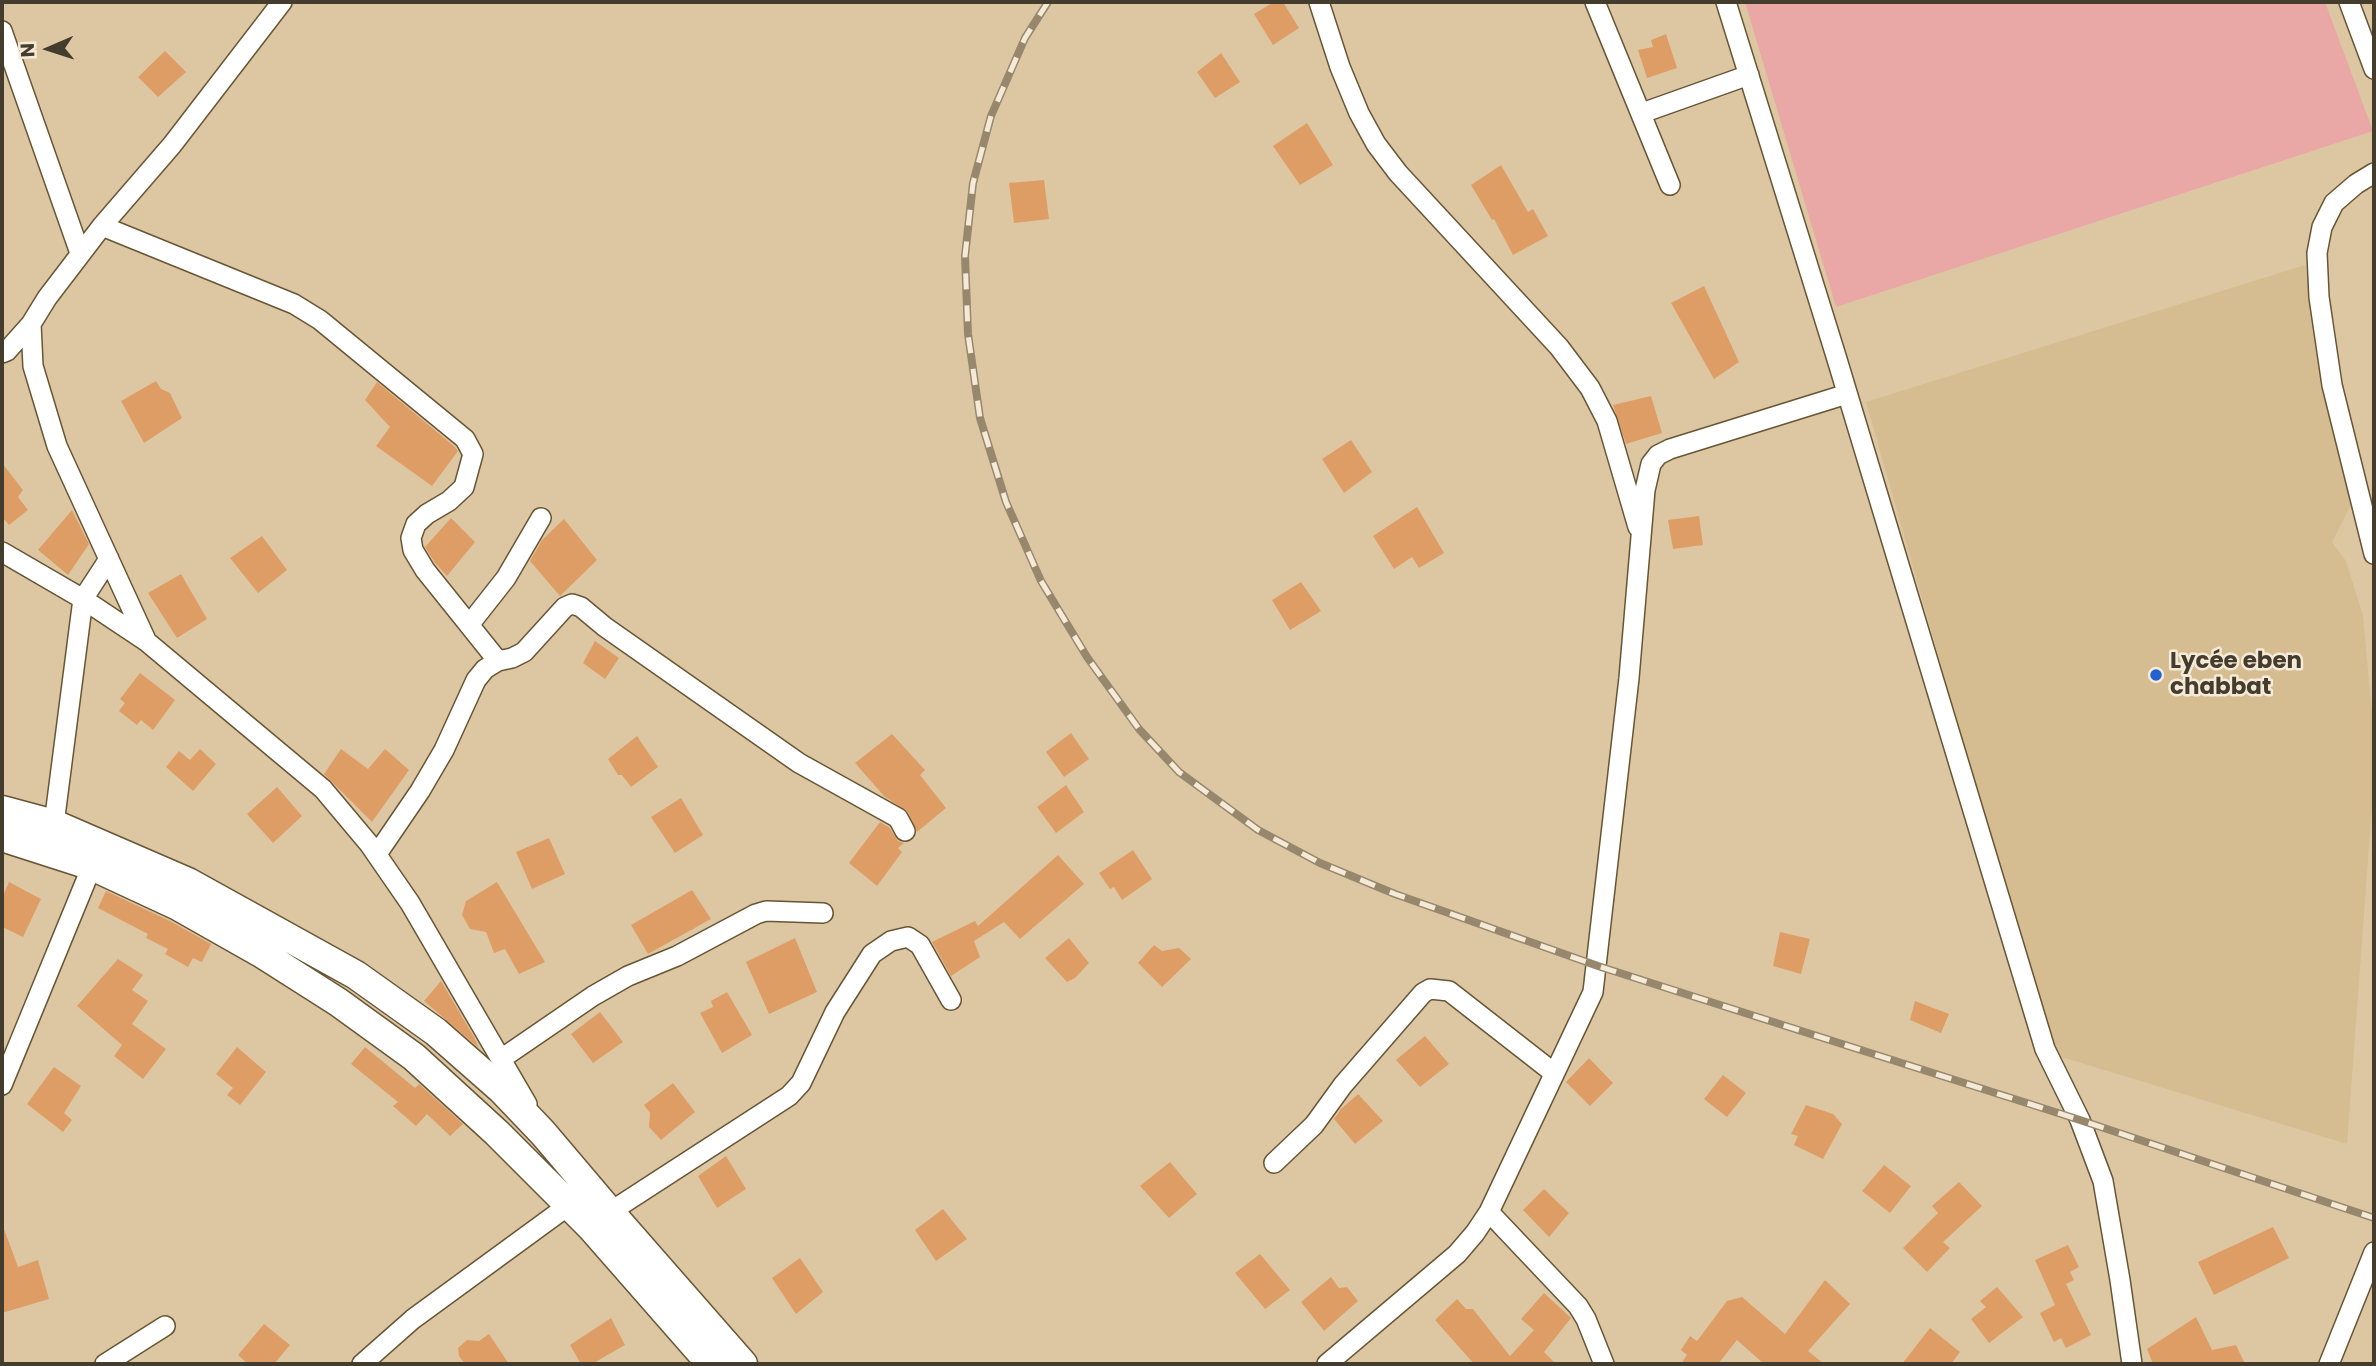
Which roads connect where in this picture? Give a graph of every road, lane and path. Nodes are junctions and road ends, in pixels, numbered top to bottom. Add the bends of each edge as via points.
1 (282, 2) edge
2 (1320, 2) edge
3 (1595, 2) edge
4 (1726, 2) edge
5 (2349, 2) edge
6 (2, 31) edge
7 (2374, 69) edge
8 (1749, 75) junction
9 (1642, 113) junction
10 (2374, 173) edge
11 (1670, 185) dead end
12 (102, 226) junction
13 (80, 253) junction
14 (31, 324) junction
15 (2, 353) edge
16 (1847, 394) junction
17 (541, 518) dead end
18 (1641, 538) junction
19 (2, 552) edge
20 (2374, 554) edge
21 (109, 559) junction
22 (83, 598) junction
23 (469, 625) junction
24 (146, 641) junction
25 (498, 661) junction
26 (2, 810) edge
27 (905, 831) dead end
28 (2, 837) edge
29 (49, 837) junction
30 (377, 854) junction
31 (92, 866) junction
32 (822, 913) dead end
33 (951, 1000) dead end
34 (501, 1059) junction
35 (1554, 1073) junction
36 (2, 1085) edge
37 (543, 1133) junction
38 (1274, 1163) dead end
39 (569, 1205) junction
40 (610, 1212) junction
41 (1489, 1212) junction
42 (2374, 1252) edge
43 (165, 1326) dead end
44 (105, 1364) edge
45 (362, 1364) edge
46 (711, 1364) edge
47 (743, 1364) edge
48 (1327, 1364) edge
49 (1604, 1364) edge
50 (2132, 1364) edge
51 (2329, 1364) edge

1 - 12 street via 173,145
2 - 18 street via 1340,67 1376,144 1559,347 1590,388 1607,421
3 - 9 street
4 - 8 street
5 - 7 street
6 - 13 street
8 - 9 street
8 - 16 street
9 - 11 street
10 - 20 street via 2334,203 2322,227 2317,253 2332,385
12 - 13 street
12 - 23 street via 294,304 320,320 465,439 473,454 464,487 416,524 411,538 425,570
13 - 14 street
14 - 15 street
14 - 21 street via 33,366 57,446
16 - 18 street via 1658,455 1648,475
16 - 50 street via 2045,1049 2103,1181
17 - 23 street via 506,578
18 - 35 street via 1598,966 1583,1018
19 - 22 street
21 - 22 street
21 - 24 street
22 - 24 street
22 - 29 street
23 - 25 street
24 - 30 street via 323,789
25 - 27 street via 524,652 565,607 581,607 799,763 898,818
25 - 30 street via 476,680 420,792
26 - 29 main road
28 - 29 main road
29 - 31 main road
29 - 37 main road via 188,882 356,975 436,1032
30 - 34 street
31 - 36 street
31 - 39 main road via 190,913 348,1010 414,1057
32 - 34 street via 756,914 628,976
33 - 40 street via 920,945 908,937 891,941 872,954 835,1012 801,1083 789,1096
34 - 37 street
35 - 38 street via 1449,990 1430,989 1343,1085 1314,1125
35 - 41 street
37 - 40 main road
39 - 45 street via 413,1319
39 - 46 main road
40 - 47 main road
41 - 48 street via 1457,1254
41 - 49 street via 1578,1306
42 - 51 street
43 - 44 street

